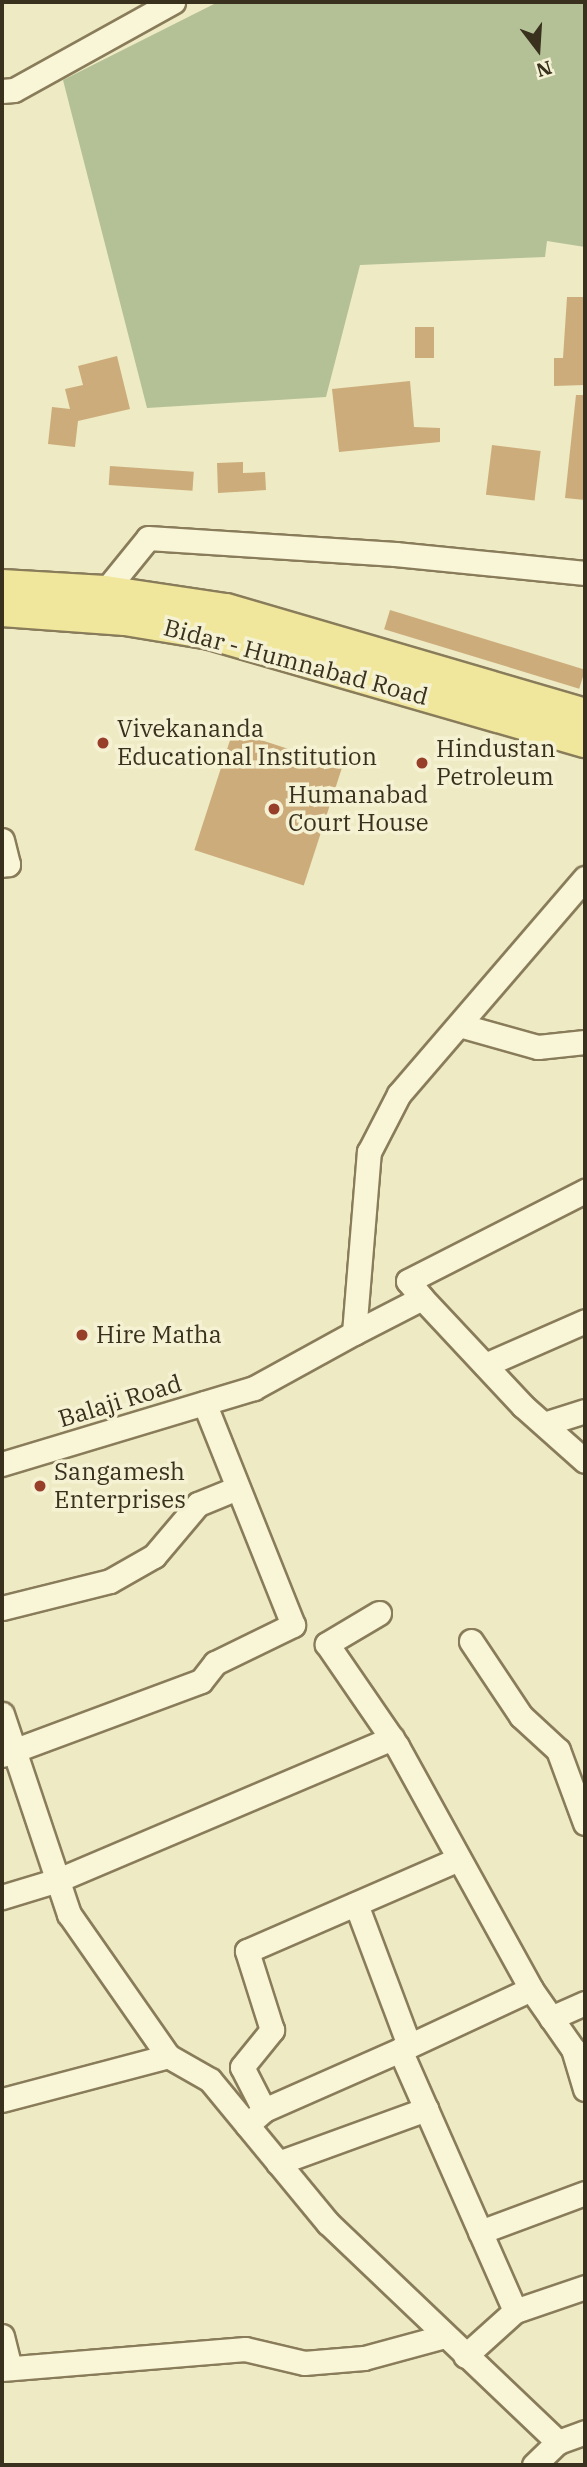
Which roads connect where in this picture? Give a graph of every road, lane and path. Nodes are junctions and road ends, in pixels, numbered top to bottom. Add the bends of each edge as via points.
1 (173, 2) edge
2 (2, 91) edge
3 (585, 573) edge
4 (2, 585) edge
5 (105, 592) junction
6 (2, 611) edge
7 (585, 714) edge
8 (585, 742) edge
9 (2, 840) edge
10 (2, 865) edge
11 (585, 878) edge
12 (458, 1025) junction
13 (585, 1042) edge
14 (585, 1191) edge
15 (422, 1298) junction
16 (585, 1321) edge
17 (354, 1333) junction
18 (485, 1365) junction
19 (204, 1403) junction
20 (585, 1411) edge
21 (544, 1424) junction
22 (585, 1461) edge
23 (2, 1464) edge
24 (237, 1488) junction
25 (2, 1608) edge
26 (379, 1613) dead end
27 (471, 1641) dead end
28 (2, 1714) edge
29 (391, 1738) junction
30 (8, 1753) edge
31 (585, 1823) edge
32 (460, 1860) junction
33 (58, 1880) junction
34 (2, 1897) edge
35 (356, 1904) junction
36 (531, 1989) junction
37 (585, 2003) edge
38 (551, 2018) junction
39 (405, 2048) junction
40 (168, 2056) junction
41 (585, 2089) edge
42 (2, 2100) edge
43 (426, 2109) junction
44 (256, 2118) junction
45 (278, 2163) junction
46 (585, 2193) edge
47 (480, 2232) junction
48 (585, 2287) edge
49 (515, 2311) junction
50 (2, 2336) edge
51 (444, 2336) junction
52 (465, 2356) junction
53 (6, 2369) edge
54 (585, 2432) edge
55 (558, 2442) junction
56 (534, 2465) edge

1 - 2 street via 14,90
3 - 5 street via 395,554 148,538
4 - 5 main road, Bidar - Humnabad Road
5 - 7 main road, Bidar - Humnabad Road via 226,609
6 - 8 main road, Bidar - Humnabad Road via 125,620 210,634
9 - 10 street via 8,863
11 - 12 street
12 - 13 street via 538,1047
12 - 17 street via 399,1094 369,1152
14 - 15 street via 408,1282
15 - 17 street, Balaji Road
15 - 18 street
16 - 18 street
17 - 19 street, Balaji Road via 254,1388
18 - 21 street
19 - 23 street, Balaji Road
19 - 24 street
20 - 21 street
21 - 22 street
24 - 25 street via 198,1504 154,1556 110,1581
24 - 30 street via 293,1625 215,1663 201,1681
26 - 29 street via 327,1644
27 - 31 street via 521,1716 558,1750
28 - 30 street
29 - 32 street
29 - 33 street
30 - 33 street
32 - 35 street
32 - 36 street
33 - 34 street
33 - 40 street via 69,1914
35 - 39 street
35 - 44 street via 247,1951 272,2030 242,2067
36 - 38 street
36 - 39 street
37 - 38 street
38 - 41 street via 573,2049
39 - 43 street
39 - 44 street
40 - 42 street
40 - 44 street via 210,2080
43 - 45 street
43 - 47 street
44 - 45 street
45 - 51 street via 328,2223
46 - 47 street
47 - 49 street
48 - 49 street
49 - 52 street
50 - 53 street
51 - 52 street
51 - 53 street via 364,2358 304,2363 246,2349
52 - 55 street
54 - 55 street
55 - 56 street

